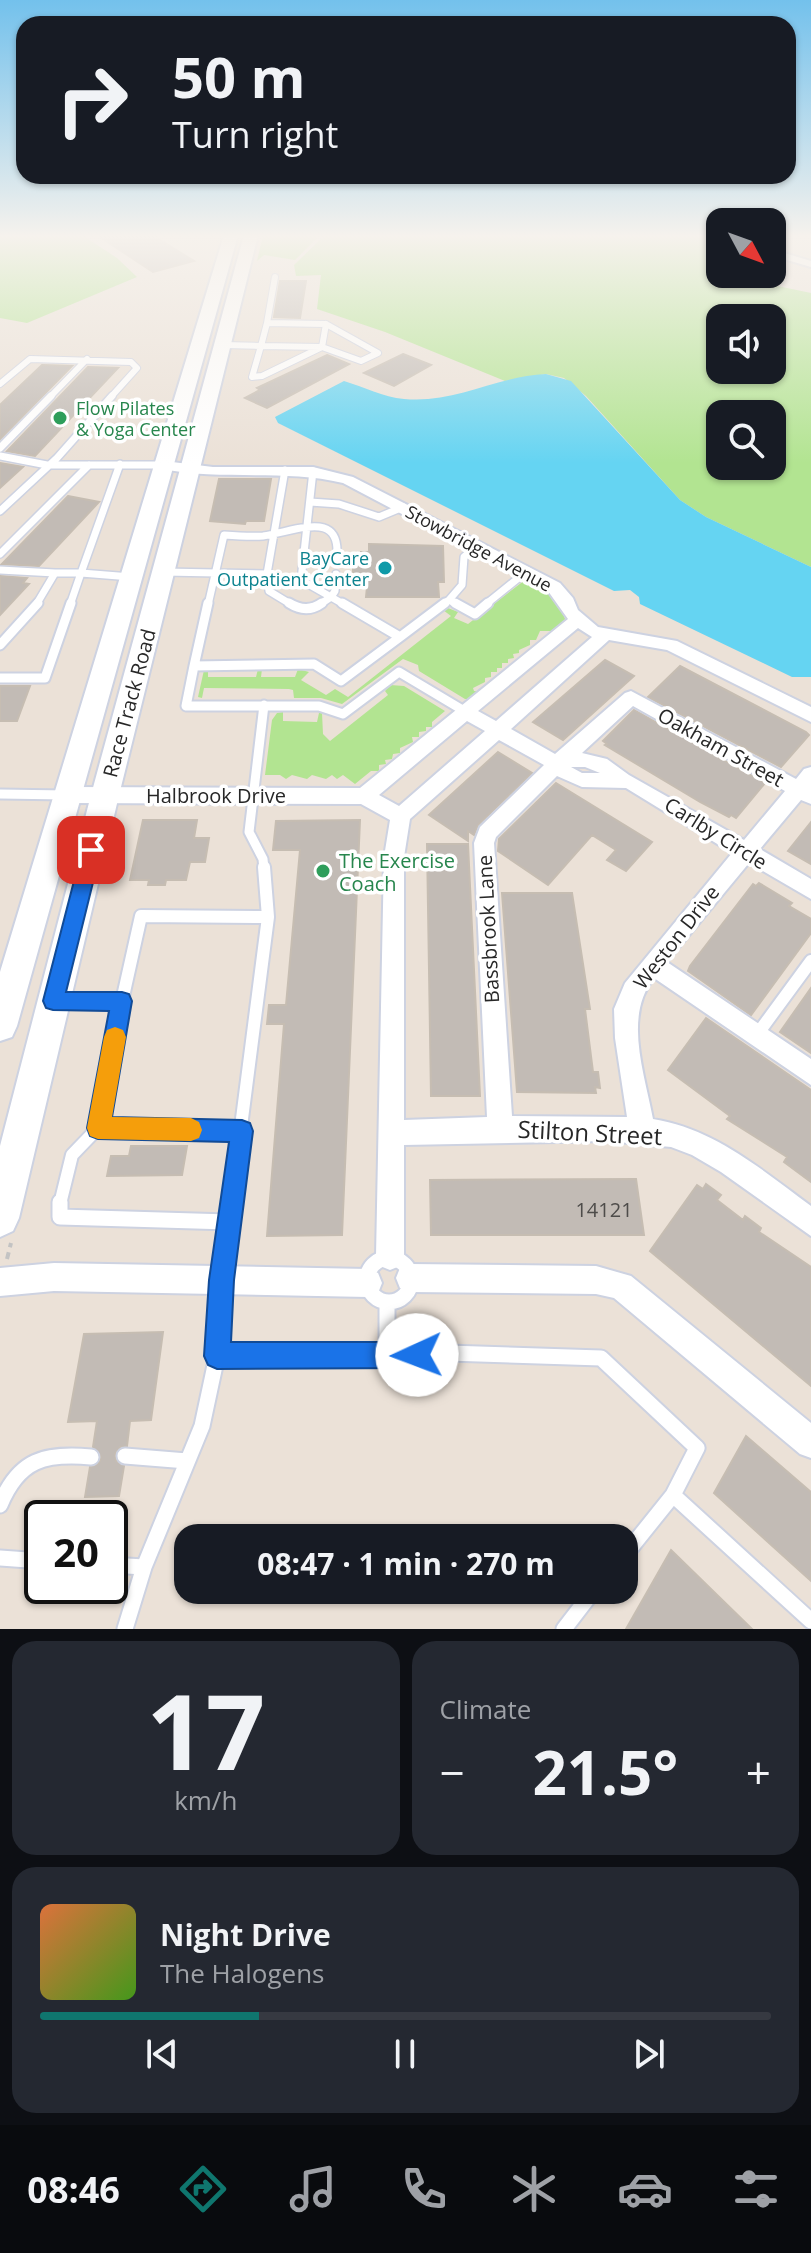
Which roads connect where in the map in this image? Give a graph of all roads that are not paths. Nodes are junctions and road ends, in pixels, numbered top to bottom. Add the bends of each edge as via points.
1 (209, 311) edge
2 (232, 311) edge
3 (269, 311) edge
4 (267, 323) junction
5 (326, 324) junction
6 (199, 345) junction
7 (223, 345) junction
8 (261, 345) junction
9 (322, 347) junction
10 (87, 359) junction
11 (0, 384) edge
12 (0, 448) edge
13 (0, 456) edge
14 (120, 464) junction
15 (47, 465) junction
16 (89, 465) junction
17 (164, 465) junction
18 (190, 468) junction
19 (285, 470) junction
20 (313, 471) junction
21 (310, 502) junction
22 (403, 507) junction
23 (0, 511) edge
24 (307, 528) junction
25 (276, 532) junction
26 (478, 545) junction
27 (0, 554) edge
28 (336, 563) dead end
29 (0, 570) edge
30 (527, 571) junction
31 (164, 572) junction
32 (55, 573) junction
33 (81, 573) junction
34 (215, 574) junction
35 (267, 574) junction
36 (336, 574) dead end
37 (131, 577) junction
38 (331, 597) junction
39 (449, 600) junction
40 (579, 621) junction
41 (605, 635) junction
42 (400, 637) junction
43 (0, 645) edge
44 (194, 666) junction
45 (0, 678) edge
46 (631, 697) joint
47 (264, 705) junction
48 (466, 712) junction
49 (811, 715) edge
50 (496, 730) junction
51 (557, 764) junction
52 (807, 787) edge
53 (0, 794) edge
54 (68, 795) junction
55 (105, 795) junction
56 (253, 795) junction
57 (364, 796) junction
58 (401, 816) junction
59 (745, 851) junction
60 (811, 890) edge
61 (268, 917) junction
62 (811, 961) edge
63 (652, 964) junction
64 (53, 1001) junction
65 (122, 1001) junction
66 (0, 1026) edge
67 (756, 1036) junction
68 (811, 1073) edge
69 (500, 1127) junction
70 (98, 1128) junction
71 (642, 1130) junction
72 (242, 1131) junction
73 (391, 1133) junction
74 (0, 1218) edge
75 (229, 1222) junction
76 (811, 1223) edge
77 (390, 1256) junction
78 (410, 1278) junction
79 (221, 1280) junction
80 (0, 1282) edge
81 (377, 1293) junction
82 (217, 1356) junction
83 (387, 1356) junction
84 (811, 1443) edge
85 (125, 1456) dead end
86 (91, 1457) dead end
87 (187, 1461) junction
88 (673, 1495) junction
89 (0, 1505) edge
90 (638, 1539) edge
91 (0, 1558) edge
92 (24, 1560) edge
93 (128, 1566) edge
94 (144, 1567) junction
95 (583, 1604) edge
96 (811, 1621) edge
97 (125, 1629) edge
98 (564, 1629) edge

1 - 6 main road, Race Track Road
2 - 7 main road, Race Track Road
3 - 4 lane
4 - 5 lane
4 - 8 lane
5 - 9 lane
5 - 9 lane via 378,353 355,361
6 - 7 main road
6 - 17 main road, Race Track Road
7 - 8 lane
7 - 18 main road, Race Track Road
8 - 9 lane
8 - 9 lane via 252,377
10 - 11 lane via 30,359
10 - 12 lane
10 - 15 lane via 131,362 137,368
13 - 15 lane
14 - 16 lane
14 - 17 lane
14 - 33 lane
15 - 16 lane
15 - 23 lane
16 - 27 lane
17 - 18 street, Stowbridge Avenue
17 - 37 main road, Race Track Road
18 - 19 street, Stowbridge Avenue
18 - 31 main road, Race Track Road
19 - 20 street, Stowbridge Avenue
19 - 25 lane
20 - 21 lane
20 - 22 street, Stowbridge Avenue via 348,480
21 - 22 lane via 340,504 385,518
21 - 24 lane
22 - 26 street, Stowbridge Avenue
24 - 25 lane
24 - 28 lane via 334,533
24 - 38 lane via 301,580
25 - 34 lane via 224,535
25 - 35 lane
26 - 30 street, Stowbridge Avenue
26 - 39 lane via 464,557 462,585
29 - 32 lane
30 - 39 lane via 475,614
30 - 40 street, Stowbridge Avenue via 554,587
31 - 34 lane
31 - 55 main road, Race Track Road
32 - 33 lane
32 - 43 lane via 42,599
33 - 37 lane
33 - 45 lane via 45,678
34 - 35 lane
34 - 44 lane
35 - 38 lane via 269,591 296,608 314,609
36 - 38 lane
37 - 54 main road, Race Track Road
38 - 42 lane
39 - 42 lane
40 - 41 street, Stowbridge Avenue
40 - 48 street
41 - 49 street, Stowbridge Avenue via 671,645
41 - 50 street
42 - 44 lane via 341,681 314,664
44 - 47 lane via 186,706
46 - 51 street, Bassbrook Lane
46 - 52 street, Oakham Street
47 - 48 lane via 319,706 343,714 399,672
47 - 56 lane
48 - 50 street, Carlby Circle
48 - 57 street
50 - 51 street, Carlby Circle
50 - 58 street
51 - 59 street, Carlby Circle via 580,781 621,778
51 - 69 street, Bassbrook Lane via 487,833 484,843
52 - 59 street, Weston Drive
53 - 54 lane
54 - 55 street, Halbrook Drive
54 - 66 main road, Race Track Road
55 - 56 street, Halbrook Drive
55 - 64 main road, Race Track Road
56 - 57 street, Halbrook Drive
56 - 61 lane via 249,832 263,859
57 - 58 street
58 - 73 street via 394,857
59 - 60 street, Carlby Circle
59 - 63 street, Weston Drive
61 - 65 lane via 141,916
61 - 72 lane
62 - 67 lane
63 - 67 street
63 - 71 street, Weston Drive via 636,983 626,1009
64 - 65 lane
64 - 74 main road, Race Track Road
65 - 70 lane
67 - 68 street
69 - 71 street, Stilton Street
69 - 73 street, Stilton Street
70 - 72 lane
70 - 75 lane via 72,1155 60,1217
71 - 76 street, Stilton Street via 700,1145
72 - 75 lane
73 - 77 street
75 - 79 lane
77 - 78 lane via 407,1266
77 - 81 lane via 371,1267
78 - 81 lane via 406,1294 398,1300
78 - 84 street via 596,1280 621,1286
79 - 80 street via 54,1277
79 - 81 street
79 - 82 lane
81 - 83 lane
82 - 83 lane
82 - 87 lane via 202,1426
83 - 88 lane via 601,1358 697,1448
85 - 87 lane
86 - 89 lane via 50,1455 32,1464 15,1478
87 - 94 lane
88 - 90 lane
88 - 96 lane
91 - 92 lane
93 - 94 lane
94 - 97 lane
95 - 98 lane

